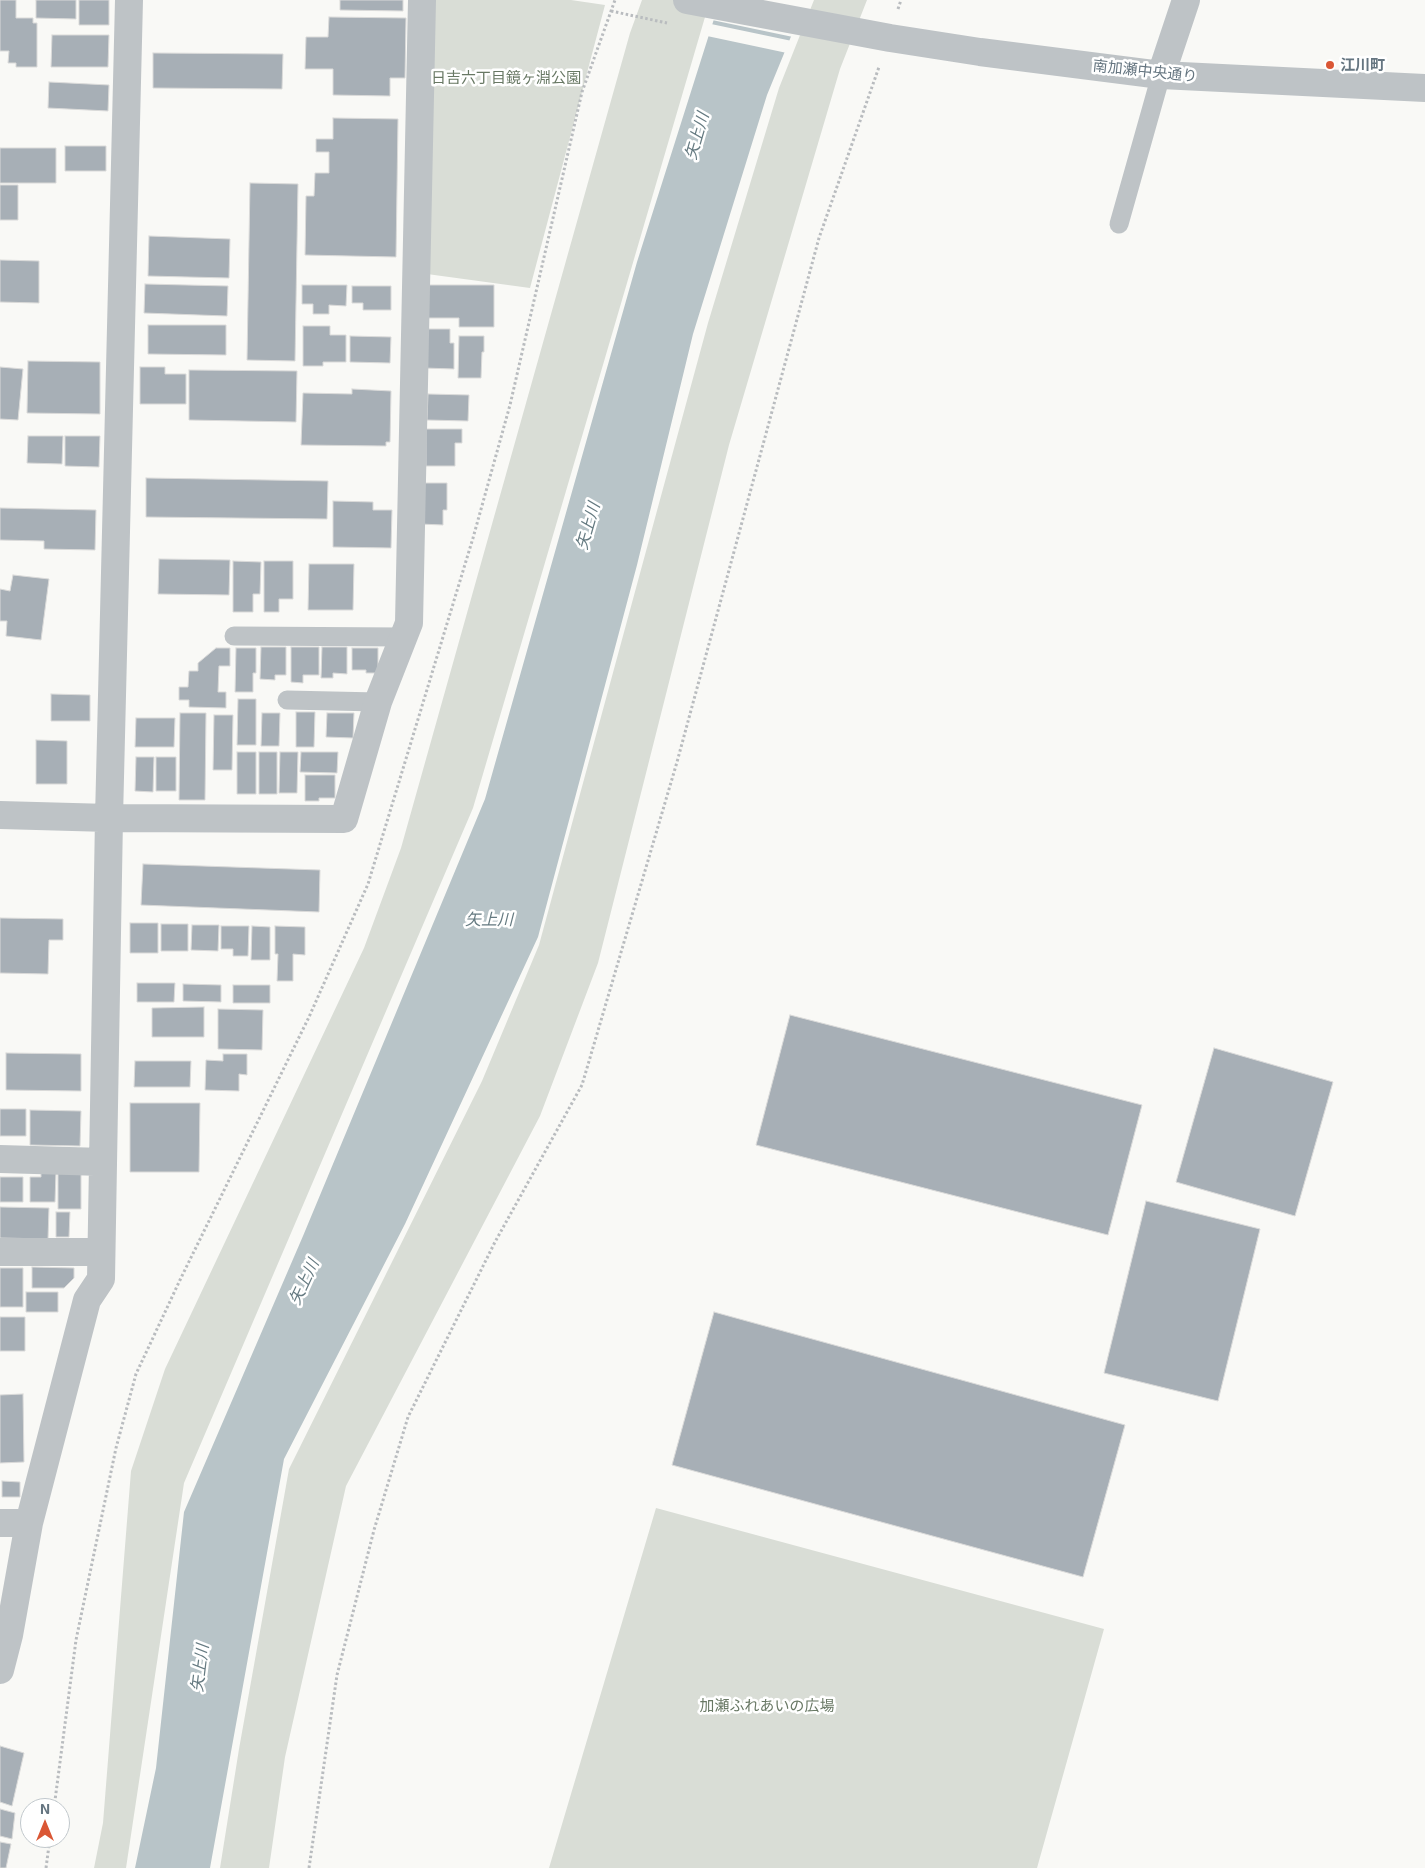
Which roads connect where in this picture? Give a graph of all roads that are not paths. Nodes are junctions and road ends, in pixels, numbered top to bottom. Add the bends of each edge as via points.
1 (129, 0) edge
2 (422, 0) edge
3 (687, 0) edge
4 (1186, 0) edge
5 (1161, 75) junction
6 (1425, 88) edge
7 (1119, 224) dead end
8 (234, 636) dead end
9 (405, 637) junction
10 (287, 700) dead end
11 (378, 702) junction
12 (0, 815) edge
13 (110, 818) junction
14 (0, 1159) edge
15 (103, 1162) junction
16 (0, 1252) edge
17 (101, 1252) junction
18 (0, 1523) edge
19 (29, 1523) junction
20 (4, 1635) edge
21 (0, 1670) edge

1 - 13 street
2 - 9 street via 409,623
3 - 5 street, 南加瀬中央通り via 980,52
4 - 5 street
5 - 6 street, 南加瀬中央通り
5 - 7 lane
8 - 9 lane
9 - 11 street
10 - 11 lane
11 - 13 street via 344,819
12 - 13 street
13 - 15 street
14 - 15 street
15 - 17 street
16 - 17 street
17 - 19 street via 101,1279 87,1300
18 - 19 street
19 - 20 street
20 - 21 street

